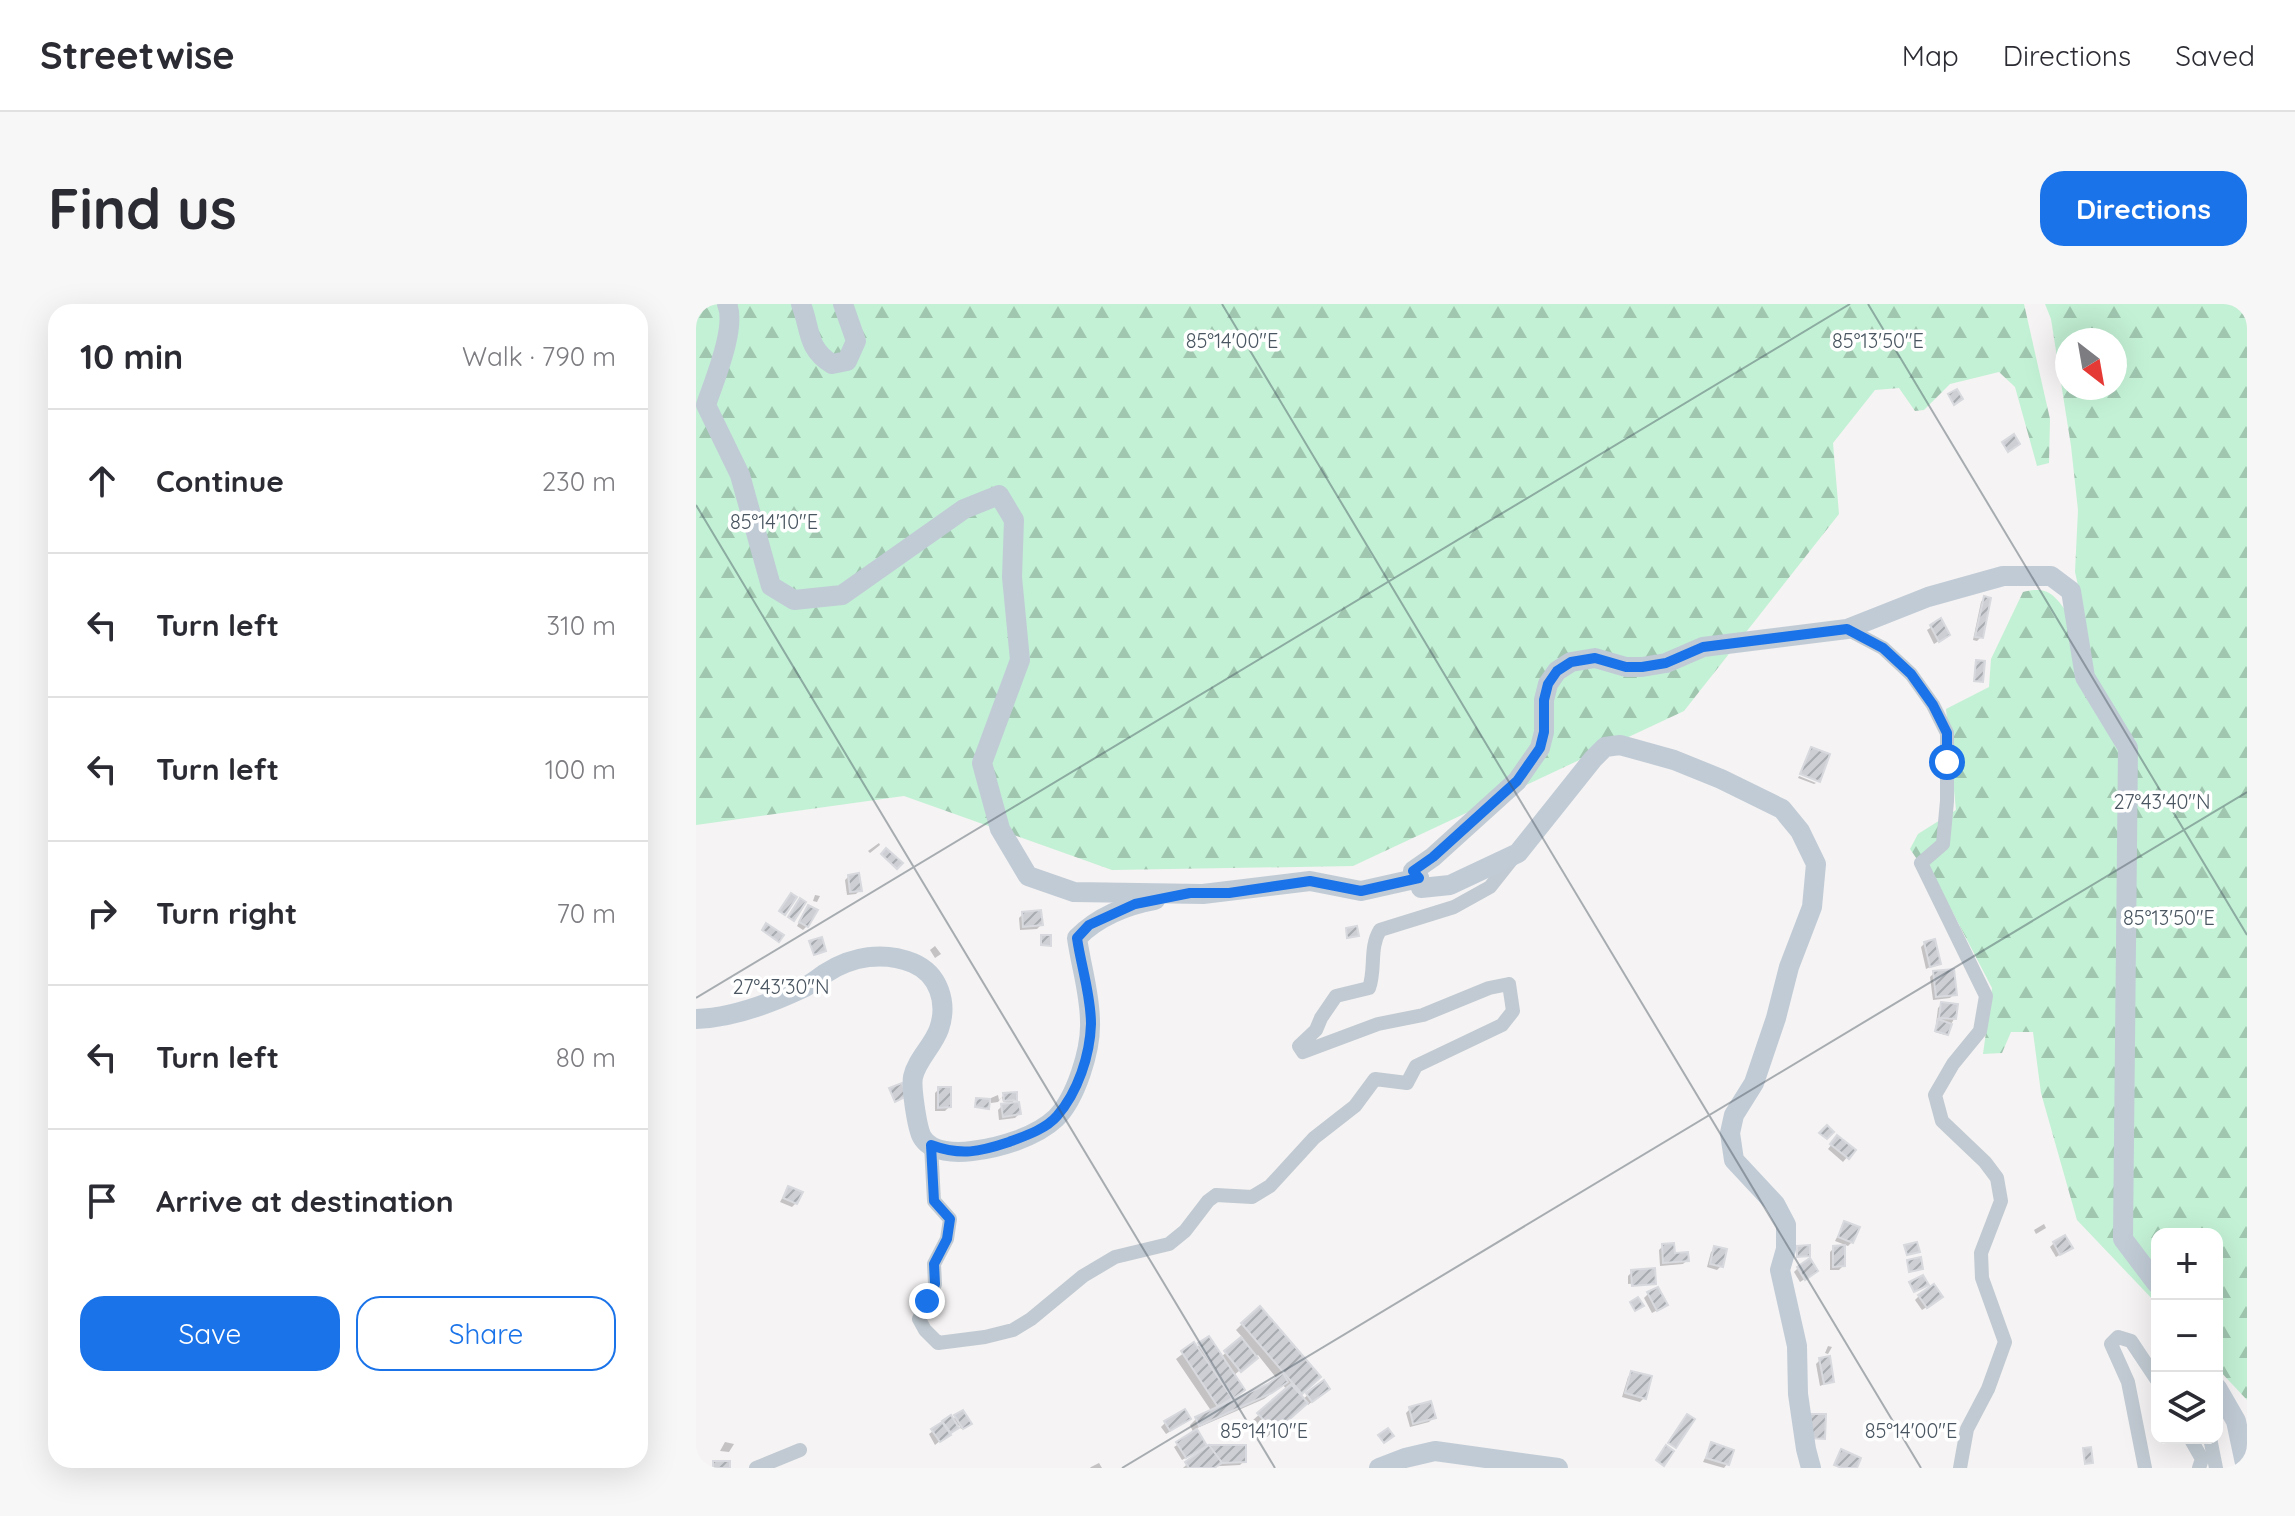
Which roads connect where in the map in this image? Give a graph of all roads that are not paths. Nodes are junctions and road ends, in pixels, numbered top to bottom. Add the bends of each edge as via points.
1 (727, 304) edge
2 (801, 304) edge
3 (843, 304) edge
4 (1847, 629) junction
5 (1518, 853) junction
6 (1419, 878) junction
7 (1190, 893) junction
8 (696, 1019) edge
9 (931, 1145) junction
10 (2151, 1276) edge
11 (2152, 1372) edge
12 (2223, 1398) edge
13 (2241, 1428) edge
14 (2193, 1444) edge
15 (2211, 1444) edge
16 (800, 1450) dead end
17 (756, 1468) edge
18 (1379, 1468) edge
19 (1558, 1468) edge
20 (1811, 1468) edge
21 (1960, 1468) edge
22 (2145, 1468) edge
23 (2199, 1468) edge
24 (2216, 1468) edge
25 (2246, 1468) edge

1 - 7 main road via 721,363 706,405 740,475 771,586 794,600 842,595 964,509 999,495 1014,520 1012,577 1020,660 982,763 1000,829 1028,876 1074,892
2 - 3 main road via 813,346 832,364 847,361 856,341
4 - 6 main road via 1703,647 1642,667 1595,658 1571,662 1548,684 1540,748 1517,781 1413,871
4 - 10 main road via 1928,597 2003,576 2051,576 2071,591 2085,677 2128,748 2123,1239
4 - 21 street via 1883,648 1911,674 1947,733 1943,844 1921,863 1986,996 1980,1031 1935,1095 1942,1121 1997,1178 2001,1201 1981,1253 1982,1278 2005,1342 1967,1429
5 - 6 main road via 1450,885 1421,888
5 - 9 street via 1490,887 1454,907 1380,930 1374,940 1369,988 1336,996 1316,1030 1299,1046 1303,1052 1321,1048 1378,1024 1423,1015 1509,984 1513,1011 1502,1025 1432,1056 1416,1066 1407,1083 1375,1079 1355,1106 1314,1138 1268,1188 1252,1197 1216,1195 1169,1244 1115,1257 1013,1330 938,1343 919,1319 935,1284 934,1264 950,1219 934,1201
5 - 20 main road via 1593,759 1605,747 1620,745 1709,774 1782,809 1816,864 1812,907 1764,1057 1730,1133 1734,1160 1775,1204 1786,1225 1780,1270 1797,1346 1798,1394
6 - 7 main road via 1361,891 1310,881
7 - 9 main road via 1135,904 1089,925 1077,938 1091,1024 1077,1084 1056,1117 1028,1135 988,1149 953,1153
8 - 9 main road via 761,1005 804,988 845,962 886,956 913,963 938,983 942,1002 939,1029 912,1081 922,1138
11 - 22 street via 2131,1341 2118,1337 2111,1344 2128,1382
12 - 13 main road
13 - 25 main road
14 - 23 street via 2202,1459
15 - 24 street
16 - 17 street
18 - 19 main road via 1435,1451

